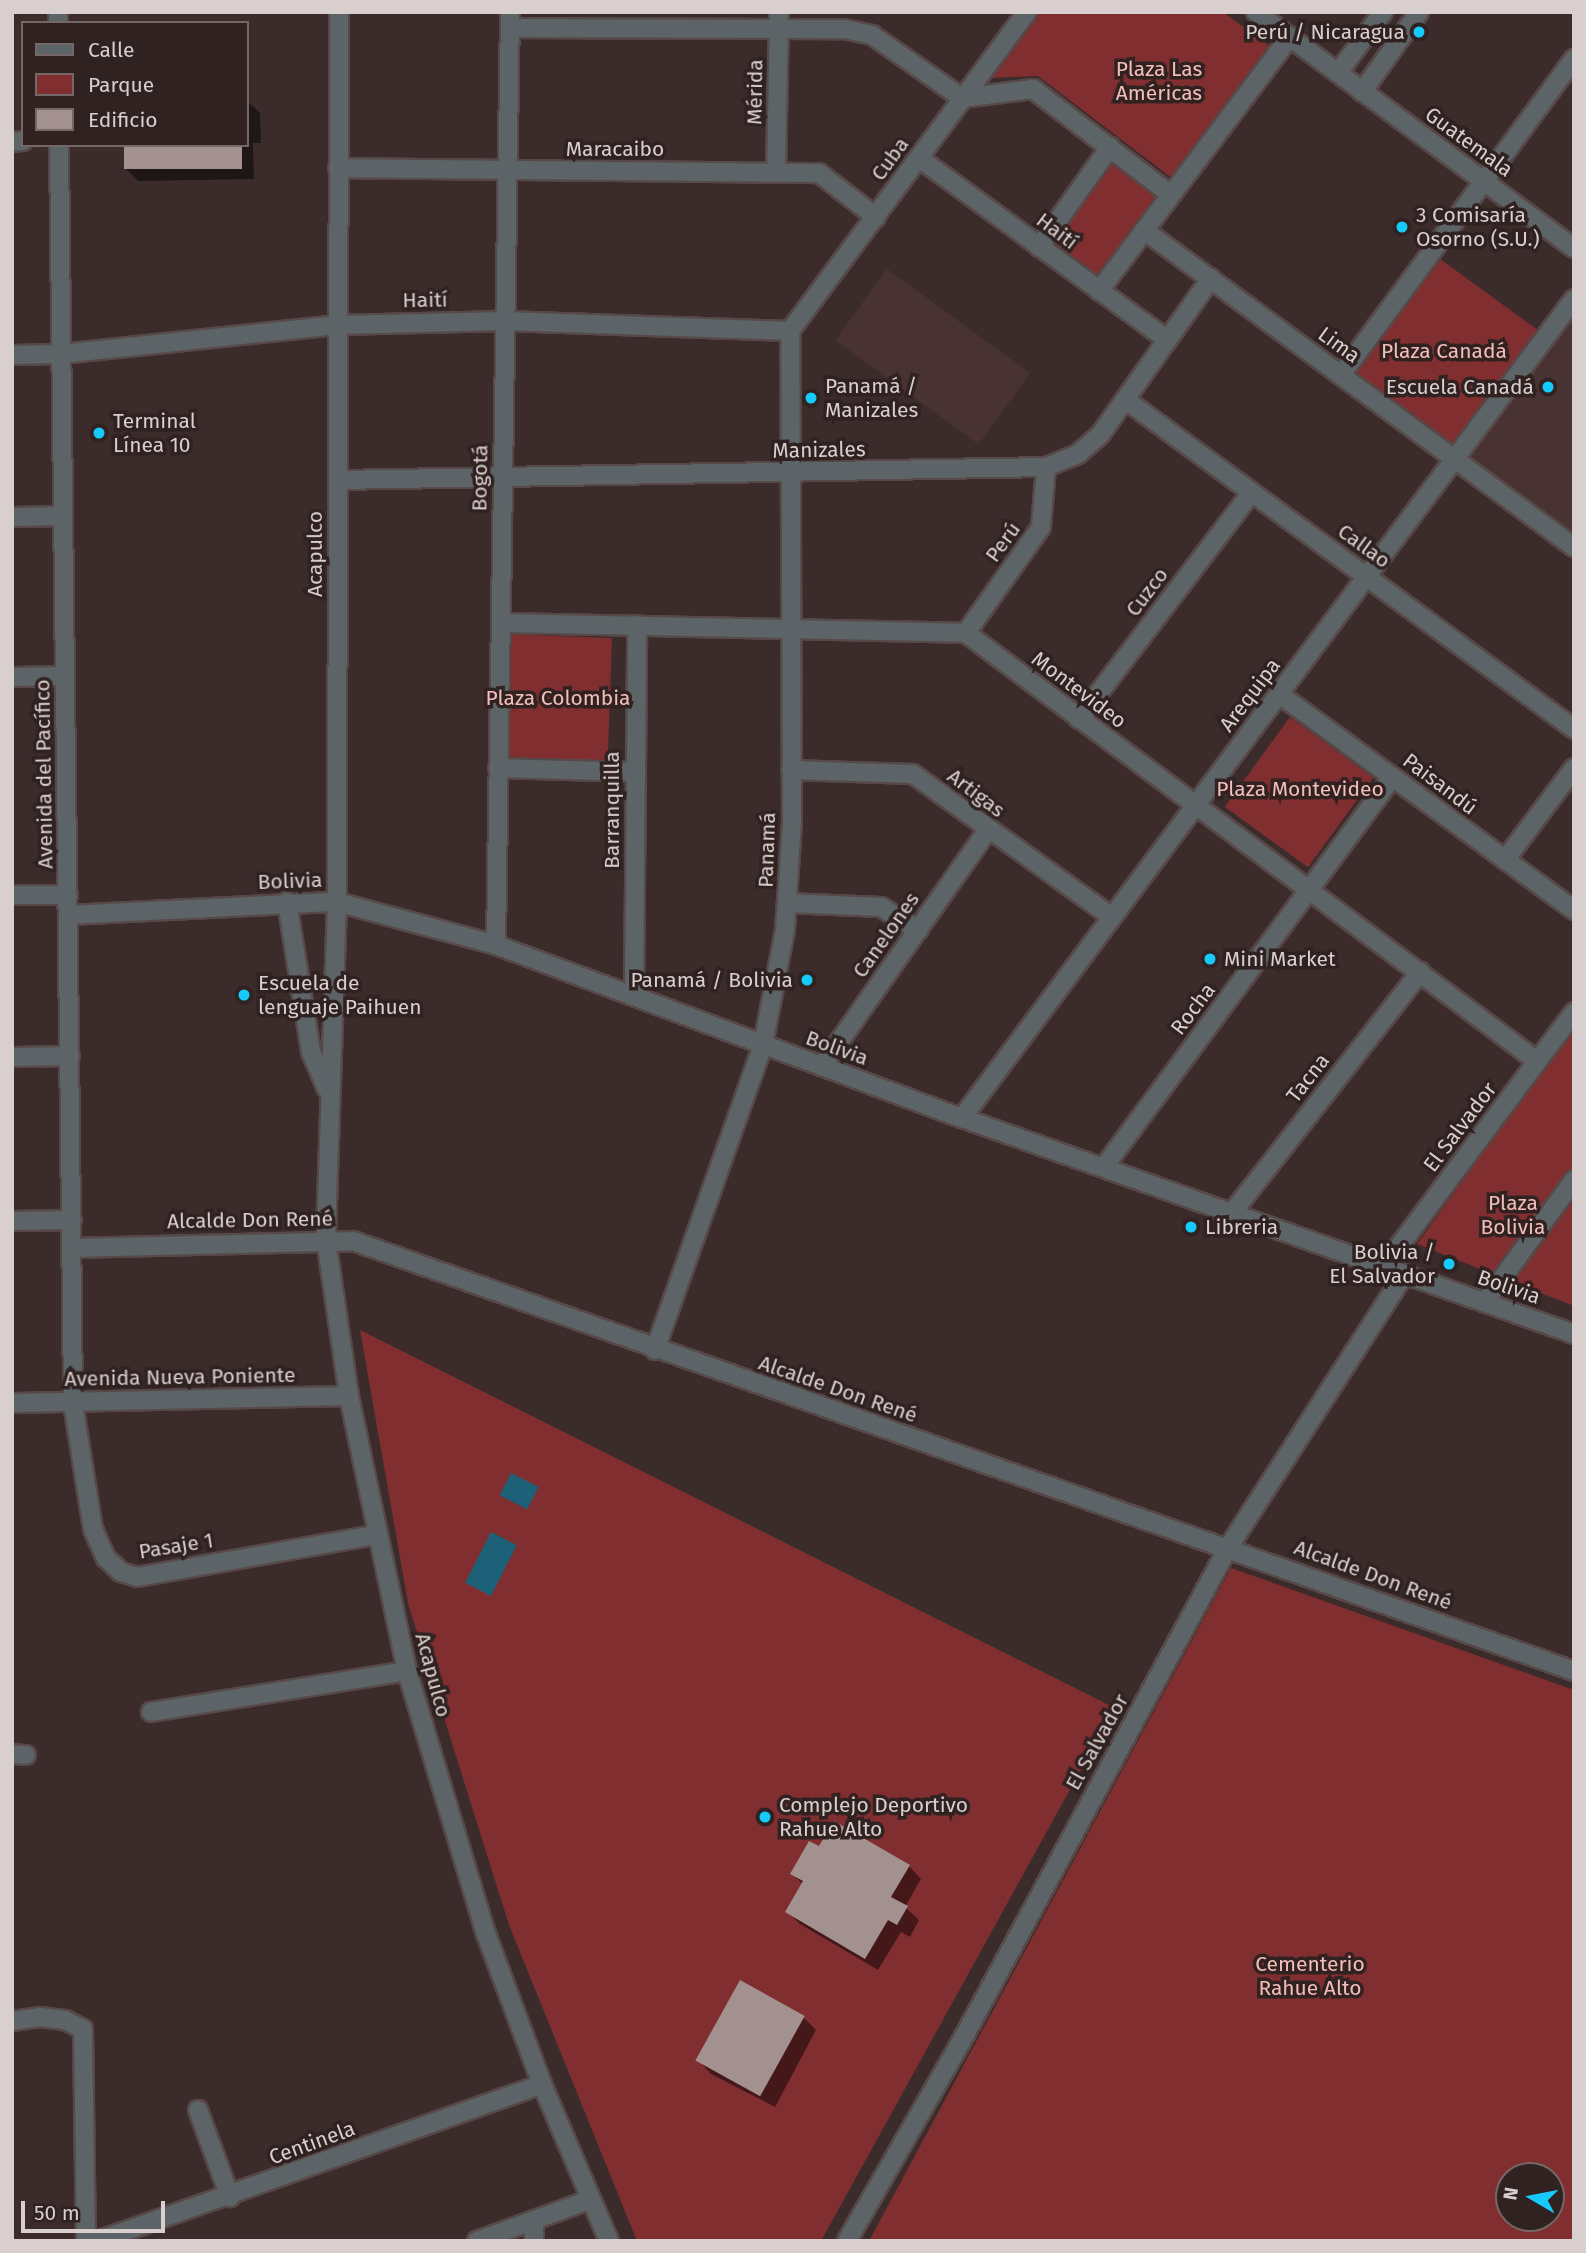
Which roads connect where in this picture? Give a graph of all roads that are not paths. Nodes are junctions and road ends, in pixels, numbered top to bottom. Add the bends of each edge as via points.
1 (339, 12) edge
2 (1027, 12) edge
3 (1256, 12) edge
4 (1383, 12) edge
5 (1419, 12) edge
6 (510, 20) edge
7 (638, 20) edge
8 (779, 20) edge
9 (1290, 37) junction
10 (1574, 59) edge
11 (1338, 73) junction
12 (1362, 92) junction
13 (962, 98) junction
14 (59, 147) edge
15 (1110, 148) junction
16 (919, 158) junction
17 (338, 168) junction
18 (507, 171) junction
19 (776, 173) junction
20 (1484, 181) junction
21 (1170, 194) junction
22 (876, 218) junction
23 (1144, 230) junction
24 (1039, 247) junction
25 (1574, 248) edge
26 (1211, 278) junction
27 (1100, 291) junction
28 (1574, 299) edge
29 (505, 321) junction
30 (338, 325) junction
31 (790, 331) junction
32 (1168, 340) junction
33 (61, 354) junction
34 (12, 355) edge
35 (1341, 375) junction
36 (1126, 400) junction
37 (1455, 458) junction
38 (1046, 467) junction
39 (789, 473) junction
40 (503, 478) junction
41 (338, 480) junction
42 (1252, 492) junction
43 (64, 516) junction
44 (12, 517) edge
45 (1574, 547) edge
46 (1367, 576) junction
47 (500, 623) junction
48 (637, 625) junction
49 (791, 629) junction
50 (966, 633) junction
51 (65, 676) junction
52 (12, 677) edge
53 (1279, 694) junction
54 (1079, 719) junction
55 (1574, 729) edge
56 (498, 768) junction
57 (1574, 768) edge
58 (791, 770) junction
59 (636, 772) junction
60 (1393, 777) junction
61 (1196, 804) junction
62 (988, 831) junction
63 (1505, 860) junction
64 (1310, 890) junction
65 (12, 895) edge
66 (68, 895) junction
67 (287, 902) junction
68 (337, 902) junction
69 (787, 903) junction
70 (1574, 910) edge
71 (68, 915) junction
72 (1112, 918) junction
73 (918, 930) junction
74 (496, 945) junction
75 (1420, 972) junction
76 (634, 996) junction
77 (1574, 1012) edge
78 (762, 1045) junction
79 (69, 1056) junction
80 (12, 1057) edge
81 (1537, 1061) junction
82 (822, 1066) junction
83 (329, 1096) junction
84 (962, 1118) junction
85 (1104, 1167) junction
86 (1574, 1180) edge
87 (1232, 1213) junction
88 (72, 1220) junction
89 (12, 1221) edge
90 (326, 1240) junction
91 (72, 1248) junction
92 (1382, 1269) junction
93 (1403, 1276) junction
94 (1485, 1302) junction
95 (1574, 1334) edge
96 (655, 1350) junction
97 (349, 1396) junction
98 (12, 1403) edge
99 (74, 1403) junction
100 (375, 1535) junction
101 (1228, 1548) junction
102 (407, 1671) junction
103 (1574, 1671) edge
104 (151, 1713) dead end
105 (12, 2021) edge
106 (542, 2084) junction
107 (198, 2110) dead end
108 (230, 2197) junction
109 (589, 2200) junction
110 (534, 2220) junction
111 (86, 2241) edge
112 (97, 2241) edge
113 (477, 2241) edge
114 (534, 2241) edge
115 (609, 2241) edge
116 (848, 2241) edge

1 - 17 street, Acapulco
2 - 13 street, Cuba
3 - 9 street, Guatemala
4 - 11 street
5 - 12 street
6 - 7 street
6 - 18 street, Bogotá
7 - 8 street
8 - 13 street via 872,35
8 - 19 street, Mérida
9 - 11 street, Guatemala
9 - 21 street
10 - 20 street
11 - 12 street, Guatemala
12 - 20 street, Guatemala
13 - 15 street via 1033,89
13 - 16 street, Cuba
14 - 33 street, Avenida del Pacífico
15 - 21 street
15 - 24 street
16 - 22 street, Cuba
16 - 24 street, Haití
17 - 18 street, Maracaibo
17 - 30 street, Acapulco
18 - 19 street, Maracaibo
18 - 29 street, Bogotá
19 - 22 street, Maracaibo via 819,173
20 - 25 street, Guatemala
20 - 35 street
21 - 23 street
22 - 31 street, Cuba
23 - 26 street, Lima
23 - 27 street
24 - 27 street, Haití
26 - 32 street, Manizales
26 - 35 street, Lima
27 - 32 street, Haití
28 - 37 street, Arequipa
29 - 30 street, Haití
29 - 31 street, Haití
29 - 40 street, Bogotá
30 - 33 street, Haití
30 - 41 street, Acapulco
31 - 39 street, Panamá
32 - 36 street, Manizales
33 - 34 street, Haití
33 - 43 street, Avenida del Pacífico
35 - 37 street, Lima
36 - 38 street, Manizales via 1090,445
36 - 42 street, Callao
37 - 45 street, Lima
37 - 46 street, Arequipa
38 - 39 street, Manizales
38 - 50 street, Perú via 1041,527
39 - 40 street, Manizales
39 - 49 street, Panamá
40 - 41 street, Manizales
40 - 47 street, Bogotá
41 - 68 street, Acapulco
42 - 46 street, Callao
42 - 54 street, Cuzco
43 - 44 street
43 - 51 street, Avenida del Pacífico
46 - 53 street, Arequipa
46 - 55 street, Callao
47 - 48 street
47 - 56 street, Bogotá
48 - 49 street
48 - 59 street, Barranquilla
49 - 50 street
49 - 58 street, Panamá
50 - 54 street, Montevideo
51 - 52 street
51 - 66 street, Avenida del Pacífico
53 - 60 street, Paisandú
53 - 61 street, Arequipa
54 - 61 street, Montevideo
56 - 59 street
56 - 74 street, Bogotá
57 - 63 street
58 - 62 street, Artigas via 913,774
58 - 69 street, Panamá
59 - 76 street, Barranquilla
60 - 63 street, Paisandú
60 - 64 street, Rocha
61 - 64 street, Montevideo
61 - 72 street, Arequipa
62 - 72 street, Artigas
62 - 73 street, Canelones
63 - 70 street, Paisandú
64 - 75 street, Montevideo
64 - 85 street, Rocha
65 - 66 street
66 - 71 street, Avenida del Pacífico
67 - 68 street, Bolivia
67 - 71 street, Bolivia
67 - 83 street, Acapulco via 311,1052
68 - 74 street, Bolivia
68 - 83 street, Acapulco
69 - 73 street via 881,907
69 - 78 street, Panamá
71 - 79 street, Avenida del Pacífico
72 - 84 street, Arequipa
73 - 82 street, Canelones
74 - 76 street, Bolivia
75 - 81 street, Montevideo
75 - 87 street, Tacna
76 - 78 street, Bolivia
77 - 81 street, El Salvador
78 - 82 street, Bolivia
78 - 96 street, Panamá
79 - 80 street
79 - 88 street, Avenida del Pacífico
81 - 92 street, El Salvador
82 - 84 street, Bolivia
83 - 90 street, Acapulco
84 - 85 street, Bolivia
85 - 87 street, Bolivia
86 - 94 street
87 - 92 street, Bolivia
88 - 89 street
88 - 91 street, Avenida del Pacífico
90 - 91 street, Alcalde Don René
90 - 96 street, Alcalde Don René via 353,1241
90 - 97 street, Acapulco
91 - 99 street, Avenida del Pacífico
92 - 93 street, Bolivia
93 - 94 street, Bolivia
93 - 101 street, El Salvador
94 - 95 street, Bolivia
96 - 101 street, Alcalde Don René
97 - 99 street, Avenida Nueva Poniente
97 - 100 street, Acapulco
98 - 99 street, Avenida Nueva Poniente
99 - 100 street, Pasaje 1 via 93,1529 106,1558 121,1572 136,1577
100 - 102 street, Acapulco
101 - 103 street, Alcalde Don René
101 - 116 street, El Salvador
102 - 104 street
102 - 106 street, Acapulco via 485,1931
105 - 111 street via 40,2017 65,2020 83,2029
106 - 108 street, Centinela
106 - 109 street, Acapulco
107 - 108 street
108 - 112 street, Centinela
109 - 110 street
109 - 115 street, Acapulco
110 - 113 street
110 - 114 street

